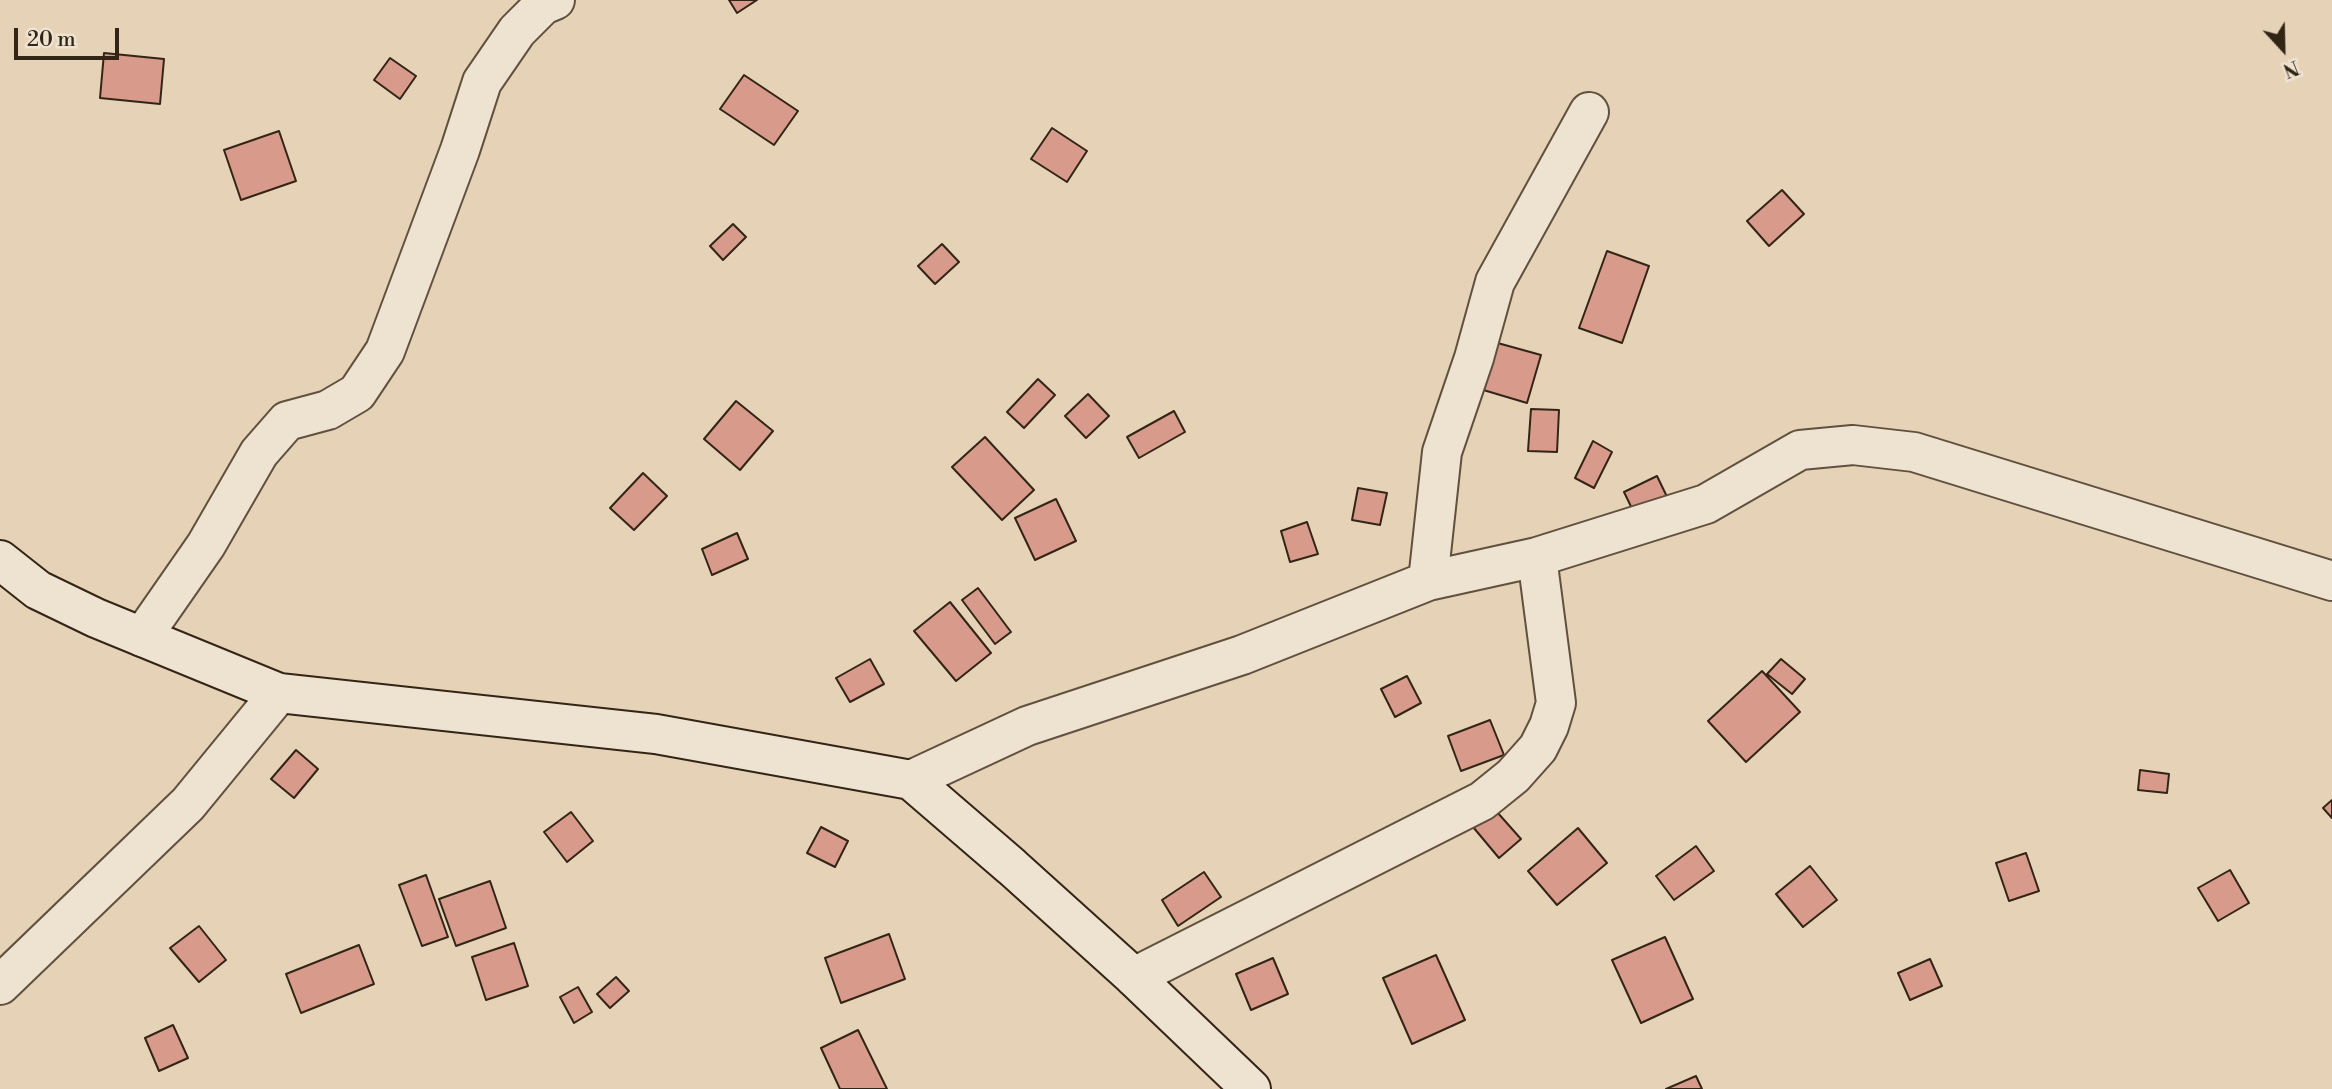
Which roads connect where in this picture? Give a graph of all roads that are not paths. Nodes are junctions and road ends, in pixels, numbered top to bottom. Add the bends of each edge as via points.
1 (555, 0) edge
2 (1589, 112) dead end
3 (1537, 557) junction
4 (0, 560) edge
5 (1428, 581) junction
6 (2332, 581) edge
7 (142, 637) junction
8 (279, 693) junction
9 (911, 780) junction
10 (1134, 977) junction
11 (0, 985) edge
12 (1251, 1089) edge

1 - 7 street via 543,5 517,31 482,82 385,351 357,393 328,410 287,421 259,453 206,545
2 - 5 street via 1495,282 1442,452
3 - 5 street
3 - 6 street via 1706,505 1800,450 1853,445 1914,452
3 - 10 street via 1556,703 1538,748 1513,776 1482,801
4 - 7 street via 38,590
5 - 9 street via 1242,655 1027,726
7 - 8 street
8 - 9 street via 656,734
8 - 11 street via 188,804
9 - 10 street
10 - 12 street

